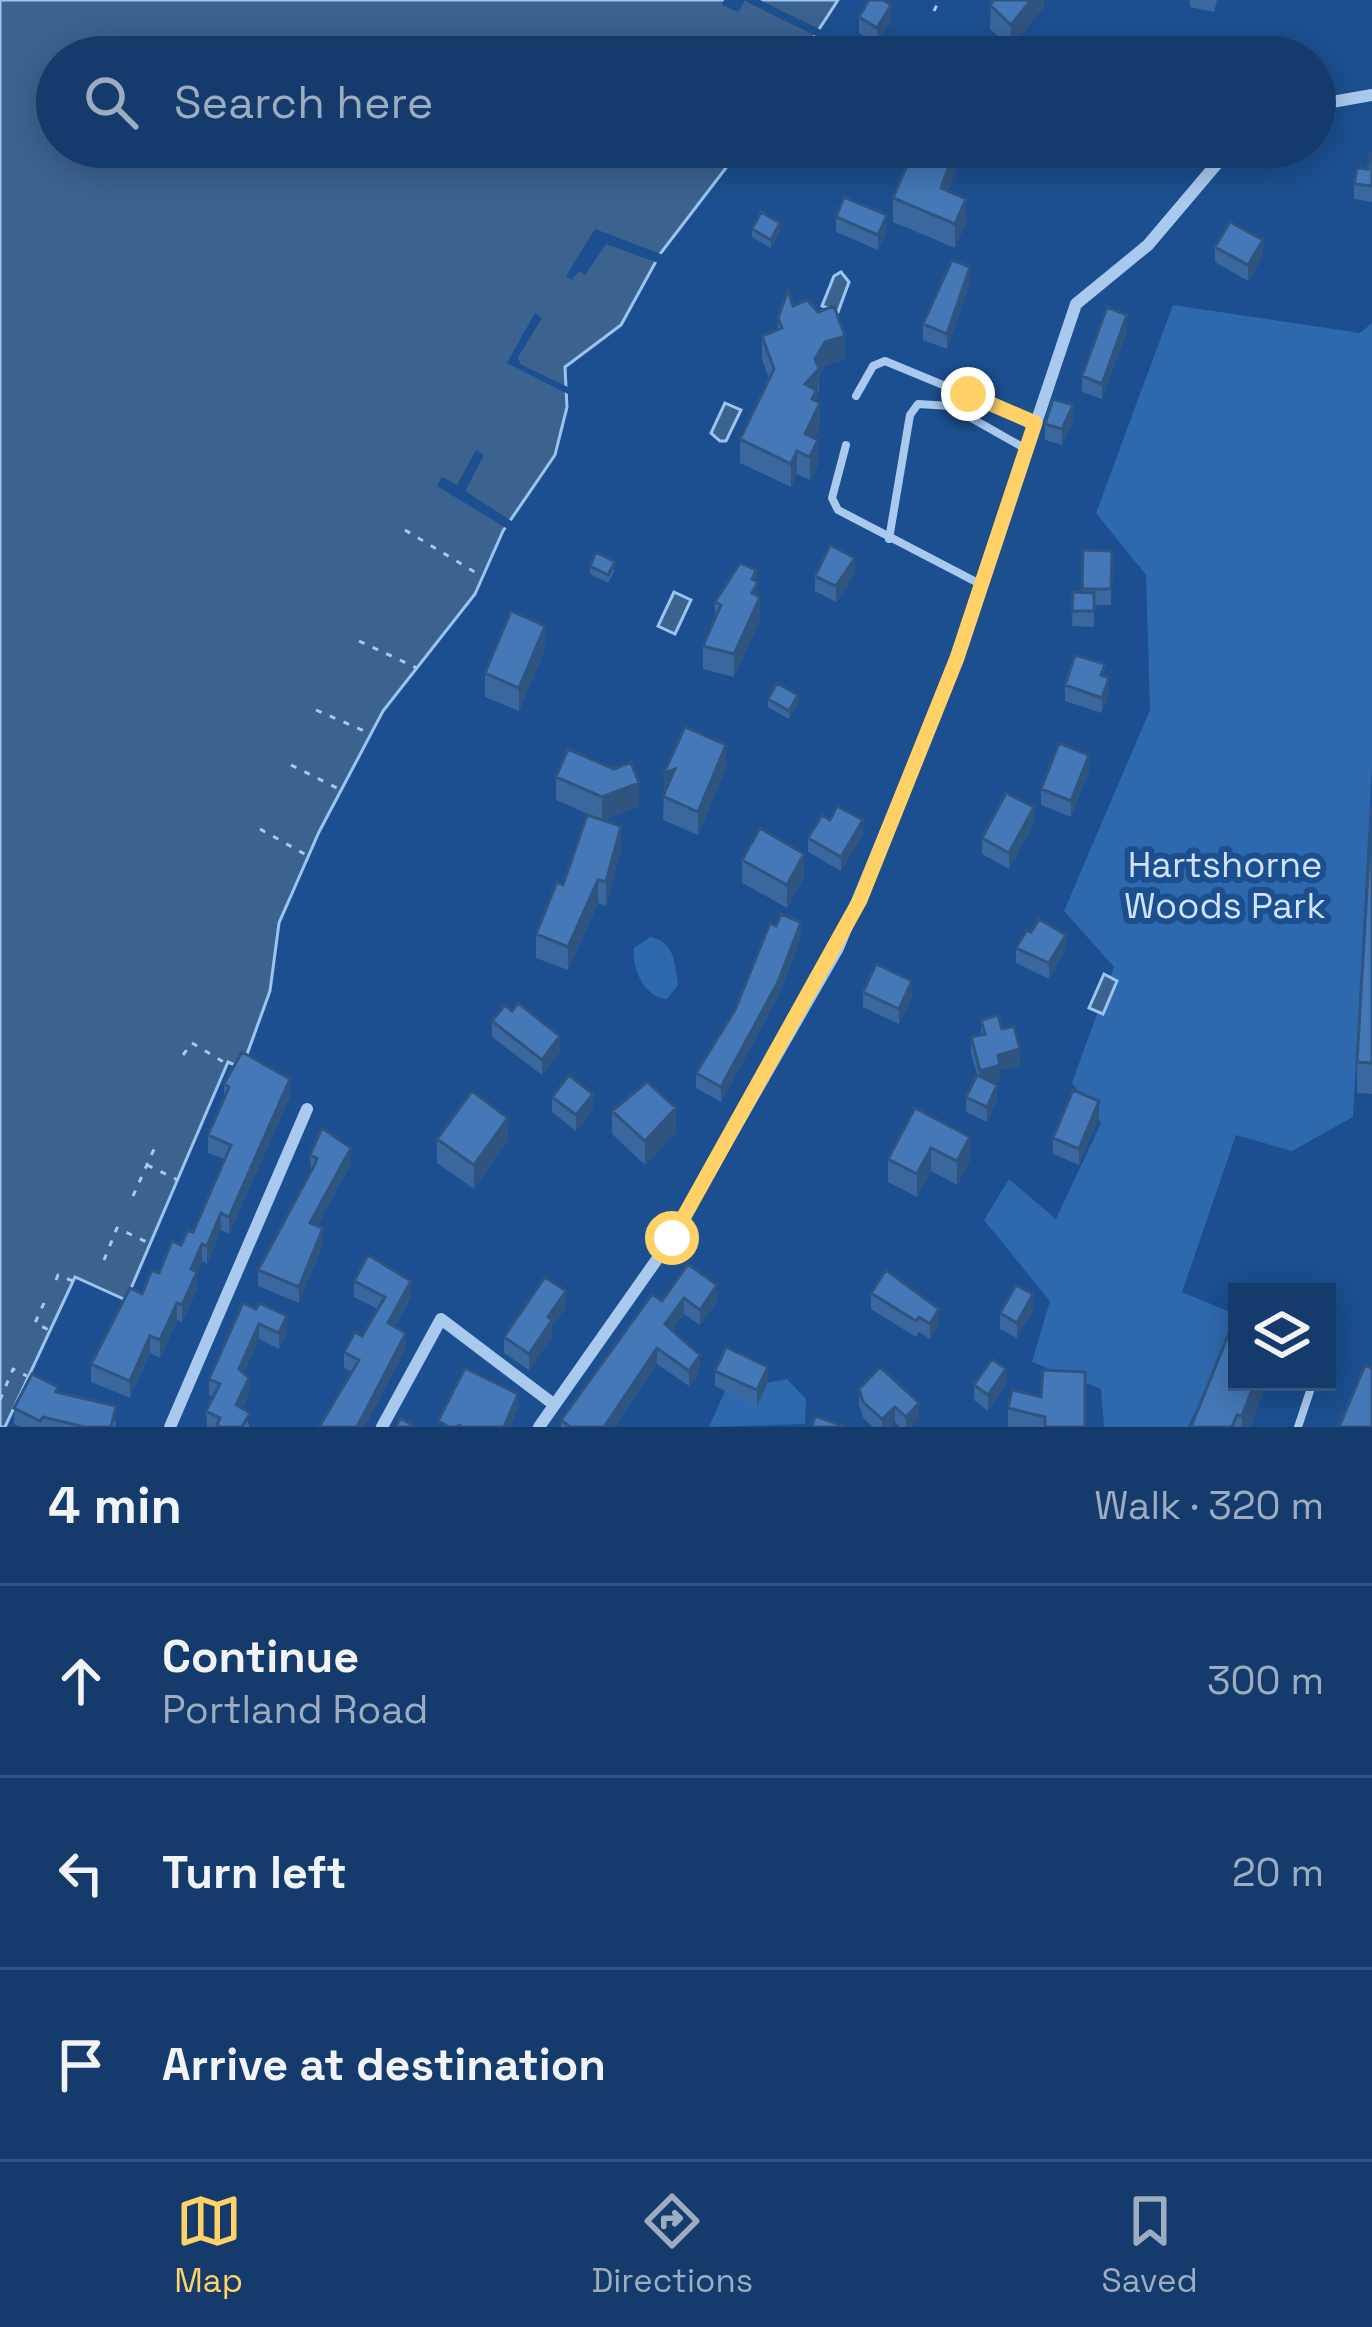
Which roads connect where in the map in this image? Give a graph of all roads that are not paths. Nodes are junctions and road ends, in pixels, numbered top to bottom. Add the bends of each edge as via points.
1 (1372, 94) edge
2 (1336, 101) edge
3 (1213, 168) edge
4 (856, 396) dead end
5 (1035, 423) junction
6 (846, 446) dead end
7 (1026, 449) junction
8 (889, 539) junction
9 (982, 585) junction
10 (307, 1109) dead end
11 (1310, 1391) edge
12 (552, 1402) junction
13 (170, 1427) edge
14 (382, 1427) edge
15 (539, 1427) edge
16 (1298, 1427) edge

1 - 2 street
3 - 5 street via 1148,245 1076,304
4 - 5 lane via 873,366 886,361
5 - 7 street
6 - 8 lane via 832,498 838,510
7 - 8 lane via 950,406 918,404
7 - 9 street
8 - 9 lane
9 - 12 street via 838,948 672,1238
10 - 13 street
11 - 16 lane
12 - 14 street via 441,1319
12 - 15 street

